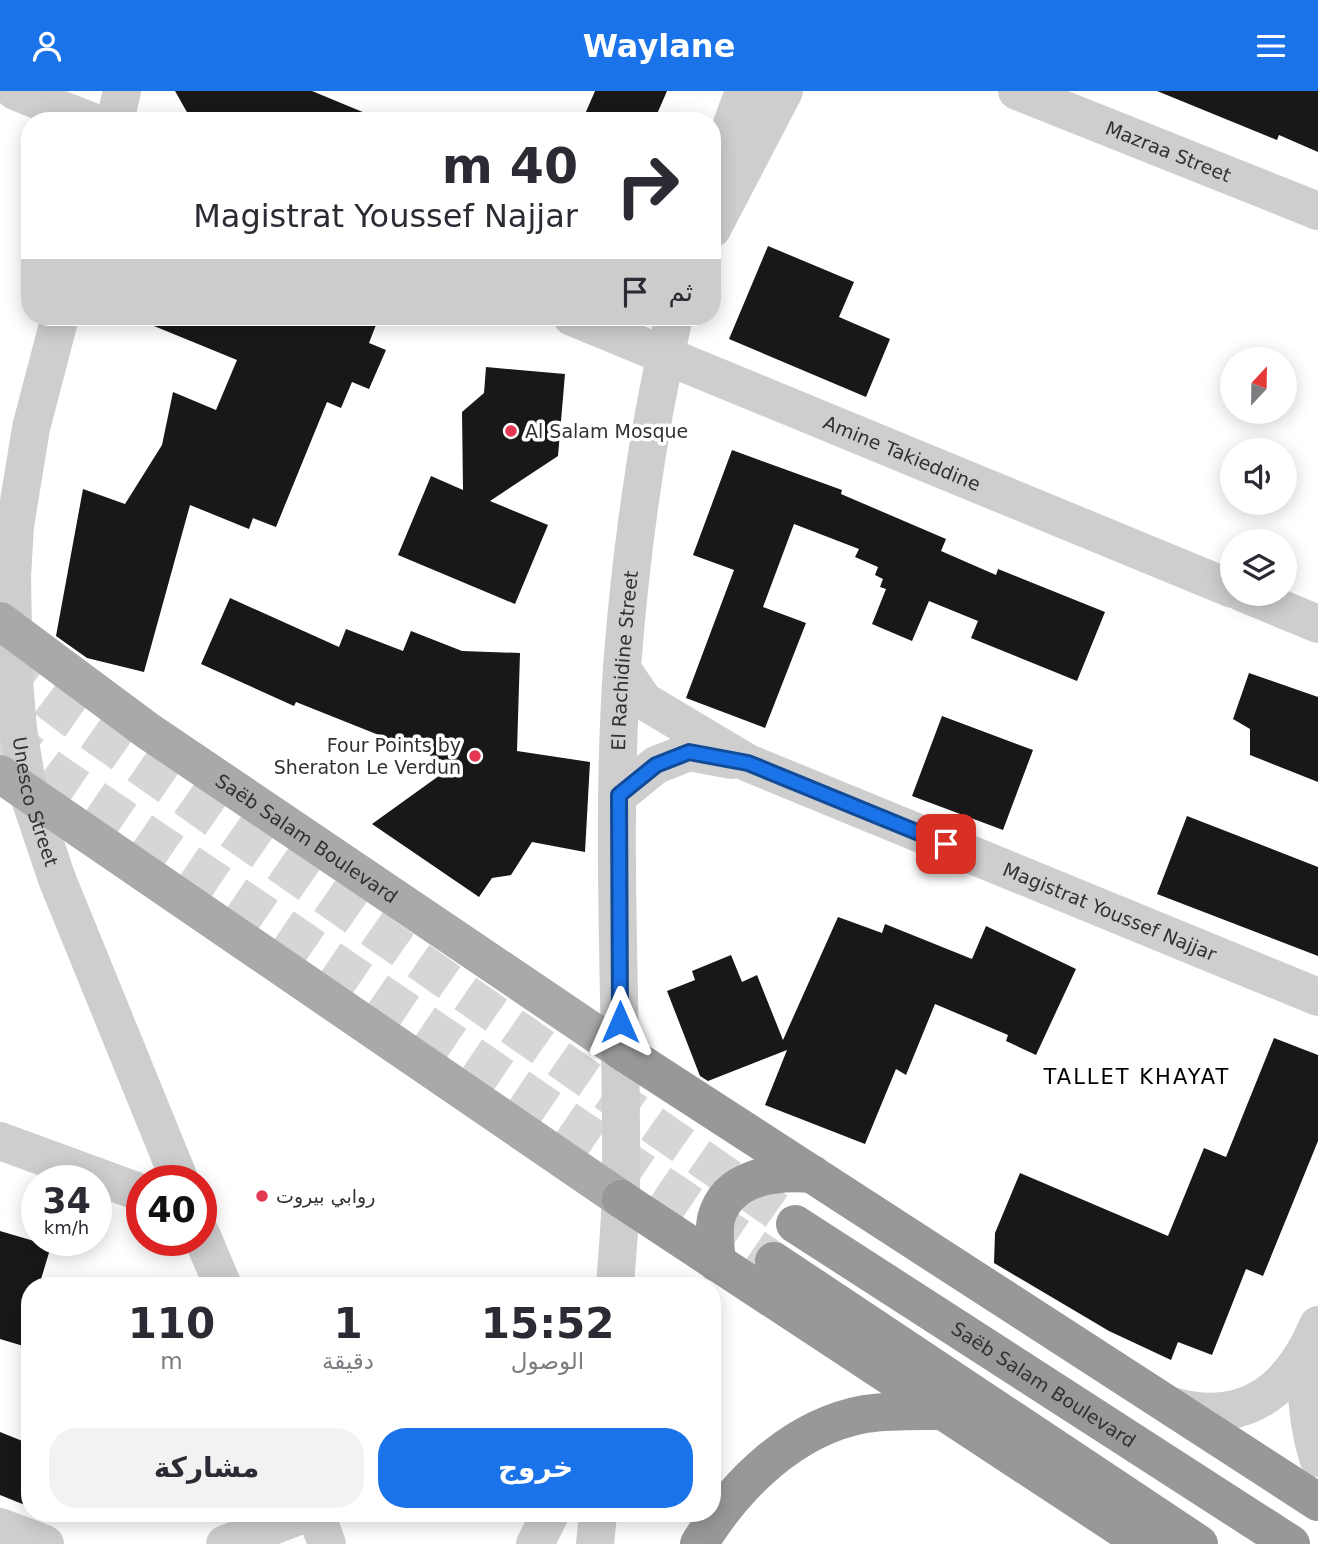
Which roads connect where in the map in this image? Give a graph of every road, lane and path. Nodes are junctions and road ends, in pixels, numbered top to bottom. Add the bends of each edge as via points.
1 (15, 91) edge
2 (122, 91) edge
3 (744, 91) edge
4 (784, 91) edge
5 (1017, 91) edge
6 (68, 112) edge
7 (117, 112) edge
8 (721, 154) edge
9 (1318, 211) edge
10 (721, 212) edge
11 (58, 326) edge
12 (594, 326) edge
13 (672, 326) edge
14 (665, 355) junction
15 (1220, 584) edge
16 (1274, 606) edge
17 (1318, 624) edge
18 (6, 626) edge
19 (622, 669) junction
20 (748, 763) junction
21 (14, 785) edge
22 (619, 795) junction
23 (1318, 997) edge
24 (620, 1050) junction
25 (0, 1141) edge
26 (173, 1165) edge
27 (812, 1174) junction
28 (126, 1187) edge
29 (621, 1199) junction
30 (795, 1224) tunnel mouth
31 (210, 1256) edge
32 (775, 1261) tunnel mouth
33 (717, 1263) junction
34 (219, 1277) edge
35 (616, 1277) edge
36 (1313, 1360) edge
37 (1172, 1406) junction
38 (946, 1411) junction
39 (1318, 1458) edge
40 (1318, 1502) edge
41 (721, 1511) edge
42 (283, 1522) edge
43 (319, 1522) edge
44 (546, 1522) edge
45 (596, 1522) edge
46 (714, 1522) edge
47 (0, 1527) edge
48 (45, 1544) edge
49 (225, 1544) edge
50 (327, 1544) edge
51 (535, 1544) edge
52 (595, 1544) edge
53 (699, 1544) edge
54 (1145, 1544) edge
55 (1199, 1544) edge
56 (1291, 1544) edge

1 - 6 street
2 - 7 street
3 - 8 street
4 - 10 street
5 - 9 street, Mazraa Street
11 - 18 street, Unesco Street via 31,428 15,526
12 - 14 street, Amine Takieddine
13 - 14 street, El Rachidine Street
14 - 15 street, Amine Takieddine
14 - 19 street, El Rachidine Street via 647,454
16 - 17 street
18 - 21 street, Unesco Street via 18,729
18 - 24 main road, Saëb Salam Boulevard via 148,731
19 - 20 street, Magistrat Youssef Najjar via 644,701
19 - 22 street, El Rachidine Street
20 - 22 street, Magistrat Youssef Najjar via 689,752 656,765
20 - 23 street, Magistrat Youssef Najjar
21 - 26 street, Unesco Street
21 - 29 main road
22 - 24 street, El Rachidine Street
24 - 27 highway
24 - 29 street, El Rachidine Street
25 - 28 street
27 - 33 highway via 769,1174 735,1190 716,1218
27 - 37 highway
29 - 33 highway
29 - 35 street, El Rachidine Street
30 - 56 highway, Saëb Salam Boulevard
31 - 34 street
32 - 55 highway
33 - 38 highway
36 - 37 street via 1257,1401 1215,1413
36 - 39 street via 1312,1436
37 - 40 highway
38 - 41 highway via 892,1411 832,1422 803,1437 747,1481
38 - 54 highway
42 - 49 street
43 - 50 street
44 - 51 street
45 - 52 street
46 - 53 highway
47 - 48 street

